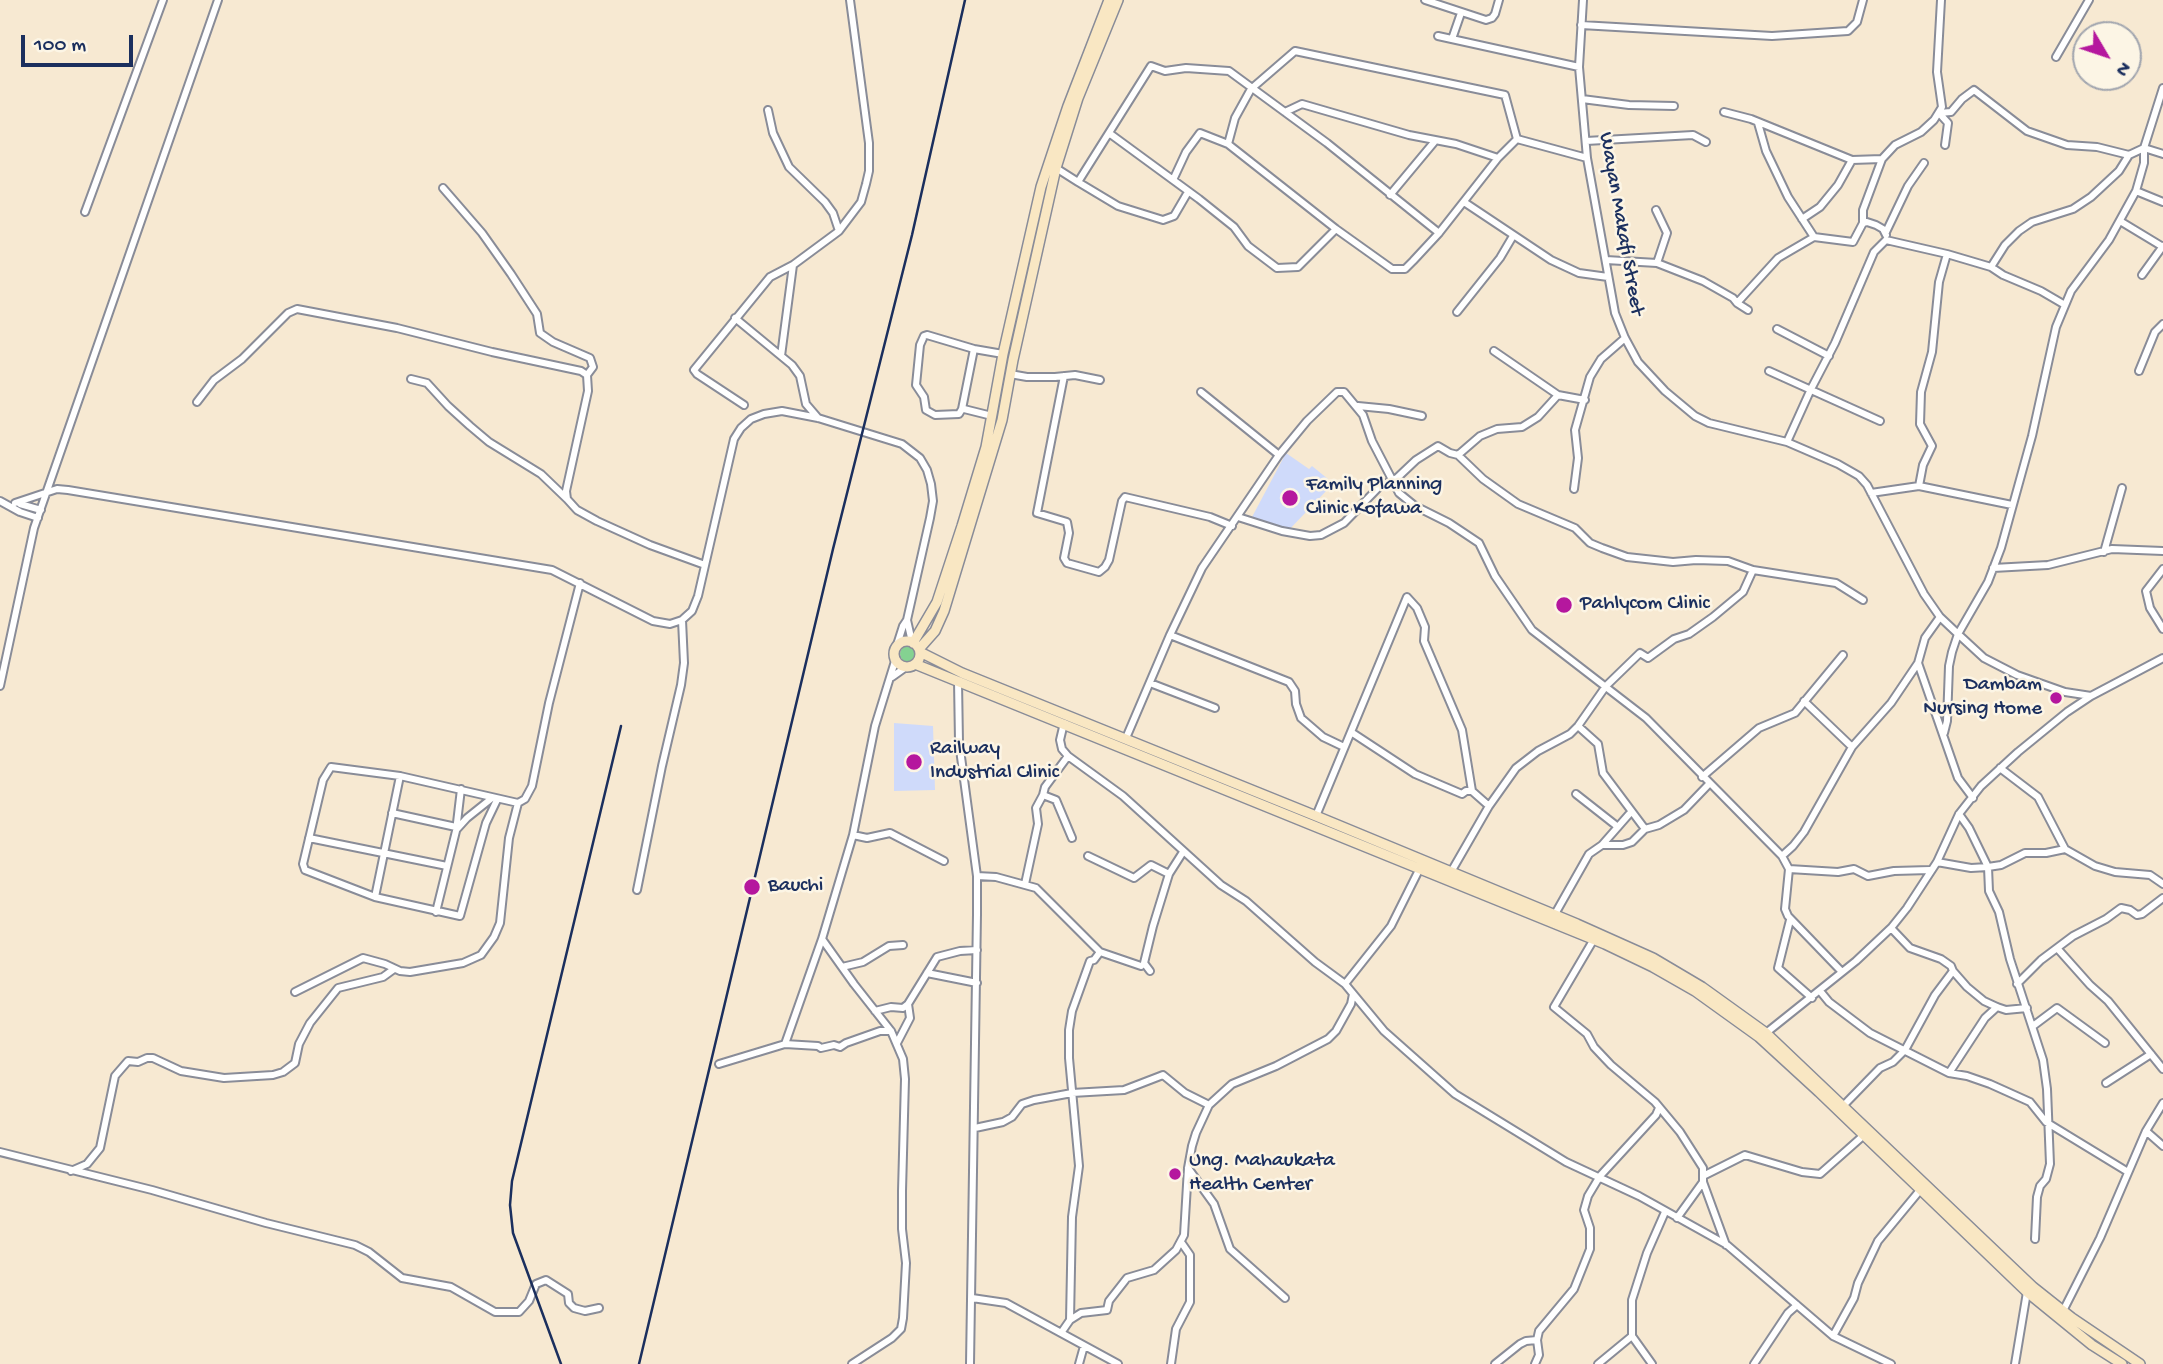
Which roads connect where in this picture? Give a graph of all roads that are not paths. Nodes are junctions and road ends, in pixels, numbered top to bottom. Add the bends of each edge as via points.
1 (163, 0) edge
2 (218, 0) edge
3 (850, 0) edge
4 (1109, 0) edge
5 (1118, 0) edge
6 (1426, 0) edge
7 (1499, 0) edge
8 (1583, 0) edge
9 (1863, 0) edge
10 (1941, 0) edge
11 (2090, 0) edge
12 (1461, 13) junction
13 (1581, 25) junction
14 (1438, 36) dead end
15 (1452, 39) junction
16 (2056, 57) dead end
17 (1580, 67) junction
18 (2163, 88) edge
19 (1251, 89) junction
20 (1582, 99) junction
21 (2161, 103) edge
22 (1674, 106) dead end
23 (768, 110) dead end
24 (1724, 111) dead end
25 (1285, 112) junction
26 (1939, 113) junction
27 (1758, 123) junction
28 (1109, 133) junction
29 (1517, 139) junction
30 (1435, 141) junction
31 (1586, 141) junction
32 (1706, 142) dead end
33 (1228, 144) junction
34 (1945, 145) dead end
35 (2144, 148) junction
36 (2163, 154) edge
37 (2129, 155) junction
38 (1056, 156) junction
39 (1498, 158) junction
40 (1587, 158) junction
41 (1882, 159) junction
42 (1852, 160) junction
43 (1924, 163) dead end
44 (1056, 168) junction
45 (1173, 180) junction
46 (1079, 182) junction
47 (443, 188) dead end
48 (2136, 191) junction
49 (1188, 192) junction
50 (1390, 195) junction
51 (1464, 202) junction
52 (2163, 202) edge
53 (1656, 210) dead end
54 (85, 212) dead end
55 (1802, 219) junction
56 (2120, 222) junction
57 (1863, 223) junction
58 (1336, 229) junction
59 (839, 231) junction
60 (1439, 233) junction
61 (1513, 236) junction
62 (1814, 236) junction
63 (1886, 236) junction
64 (2163, 247) edge
65 (1947, 254) junction
66 (1606, 260) junction
67 (1657, 263) junction
68 (793, 265) junction
69 (1991, 267) junction
70 (2142, 275) dead end
71 (1608, 277) junction
72 (1737, 303) junction
73 (2065, 305) junction
74 (1748, 310) dead end
75 (1457, 312) dead end
76 (735, 318) junction
77 (2163, 324) edge
78 (1777, 329) dead end
79 (1625, 338) junction
80 (974, 349) junction
81 (1494, 351) dead end
82 (1003, 354) junction
83 (781, 356) junction
84 (1829, 356) junction
85 (1769, 371) dead end
86 (2139, 371) dead end
87 (1010, 374) junction
88 (587, 375) junction
89 (1064, 376) junction
90 (411, 379) dead end
91 (1100, 380) dead end
92 (1811, 389) junction
93 (1201, 392) dead end
94 (1558, 395) junction
95 (1585, 400) junction
96 (197, 402) dead end
97 (744, 405) dead end
98 (1358, 406) junction
99 (962, 409) junction
100 (992, 416) junction
101 (1422, 416) dead end
102 (818, 418) junction
103 (1880, 421) dead end
104 (1787, 442) junction
105 (1279, 455) junction
106 (1458, 455) junction
107 (1391, 481) junction
108 (1919, 486) junction
109 (2122, 488) dead end
110 (1574, 489) dead end
111 (46, 492) junction
112 (1871, 493) junction
113 (567, 499) junction
114 (2, 502) edge
115 (15, 503) junction
116 (2012, 505) junction
117 (41, 510) junction
118 (20, 512) junction
119 (1238, 517) junction
120 (38, 518) junction
121 (1232, 526) junction
122 (34, 528) junction
123 (2163, 551) edge
124 (2104, 552) junction
125 (705, 565) junction
126 (1993, 568) junction
127 (2163, 569) edge
128 (1753, 570) junction
129 (580, 583) junction
130 (1863, 600) dead end
131 (1940, 617) junction
132 (682, 620) junction
133 (907, 620) junction
134 (2163, 629) edge
135 (1958, 634) junction
136 (1170, 635) junction
137 (916, 646) junction
138 (896, 653) junction
139 (1843, 655) dead end
140 (2163, 658) edge
141 (1918, 663) junction
142 (911, 665) junction
143 (892, 677) junction
144 (958, 681) junction
145 (1150, 683) junction
146 (0, 686) edge
147 (1606, 686) junction
148 (2091, 696) junction
149 (1804, 701) junction
150 (1215, 708) dead end
151 (1064, 723) junction
152 (1578, 726) junction
153 (1350, 732) junction
154 (1944, 733) junction
155 (1126, 738) junction
156 (1344, 747) junction
157 (1852, 747) junction
158 (1068, 756) junction
159 (2000, 768) junction
160 (400, 776) junction
161 (1702, 777) junction
162 (1709, 784) junction
163 (461, 789) junction
164 (1472, 791) junction
165 (1576, 794) dead end
166 (1043, 796) junction
167 (1973, 798) junction
168 (494, 799) junction
169 (518, 803) junction
170 (1489, 806) junction
171 (392, 813) junction
172 (1631, 813) junction
173 (1959, 814) junction
174 (1316, 816) junction
175 (1618, 827) junction
176 (456, 829) junction
177 (1645, 829) junction
178 (853, 835) junction
179 (309, 838) junction
180 (1072, 838) dead end
181 (1602, 845) junction
182 (2065, 849) junction
183 (1183, 852) junction
184 (384, 854) junction
185 (1088, 856) dead end
186 (1782, 856) junction
187 (944, 861) dead end
188 (1937, 862) junction
189 (447, 866) junction
190 (1988, 867) junction
191 (1789, 869) junction
192 (1419, 870) junction
193 (1930, 870) junction
194 (1451, 872) junction
195 (1169, 874) junction
196 (976, 876) junction
197 (1026, 884) junction
198 (2163, 884) edge
199 (637, 890) dead end
200 (375, 897) junction
201 (2163, 898) edge
202 (436, 912) junction
203 (1555, 914) junction
204 (1790, 920) junction
205 (1891, 928) junction
206 (822, 939) junction
207 (1594, 939) junction
208 (903, 945) dead end
209 (2057, 948) junction
210 (977, 950) junction
211 (1100, 952) junction
212 (1141, 966) dead end
213 (842, 967) junction
214 (394, 969) junction
215 (1150, 971) dead end
216 (1953, 971) junction
217 (1842, 972) junction
218 (927, 973) junction
219 (977, 983) junction
220 (1345, 984) junction
221 (2017, 984) junction
222 (1820, 991) junction
223 (295, 992) dead end
224 (1353, 994) junction
225 (1812, 998) junction
226 (908, 1004) junction
227 (1997, 1007) junction
228 (2027, 1008) junction
229 (875, 1011) junction
230 (2033, 1026) junction
231 (891, 1031) junction
232 (1766, 1033) junction
233 (897, 1043) junction
234 (2105, 1043) dead end
235 (785, 1044) junction
236 (1905, 1050) junction
237 (2151, 1054) junction
238 (719, 1064) dead end
239 (2163, 1069) edge
240 (1950, 1073) junction
241 (2106, 1083) dead end
242 (1072, 1093) junction
243 (2163, 1103) edge
244 (1209, 1105) junction
245 (1843, 1105) junction
246 (1659, 1108) junction
247 (2046, 1122) junction
248 (975, 1128) junction
249 (2146, 1131) junction
250 (1864, 1135) junction
251 (2163, 1146) edge
252 (0, 1152) edge
253 (1188, 1168) junction
254 (71, 1171) junction
255 (2128, 1172) junction
256 (1600, 1176) junction
257 (1703, 1179) junction
258 (1921, 1189) junction
259 (1665, 1212) junction
260 (1676, 1218) junction
261 (2035, 1239) dead end
262 (1181, 1242) junction
263 (1727, 1245) junction
264 (2027, 1292) junction
265 (972, 1298) junction
266 (1285, 1298) dead end
267 (1797, 1305) junction
268 (599, 1308) dead end
269 (2063, 1311) junction
270 (1070, 1320) junction
271 (1061, 1333) junction
272 (1632, 1336) junction
273 (1833, 1336) junction
274 (1537, 1340) junction
275 (1084, 1346) junction
276 (852, 1364) edge
277 (970, 1364) edge
278 (1079, 1364) edge
279 (1118, 1364) edge
280 (1171, 1364) edge
281 (1495, 1364) edge
282 (1535, 1364) edge
283 (1598, 1364) edge
284 (1651, 1364) edge
285 (1754, 1364) edge
286 (1891, 1364) edge
287 (2015, 1364) edge
288 (2122, 1364) edge
289 (2140, 1364) edge

1 - 54 street
2 - 111 street
3 - 59 street via 869,171 861,202
4 - 38 street
5 - 38 street
6 - 12 street
7 - 12 street via 1492,18
8 - 13 street, Wayan Makafi Street
9 - 13 street via 1857,22 1848,31 1772,36
10 - 26 street
11 - 16 street
12 - 15 street
13 - 17 street, Wayan Makafi Street
14 - 15 street
15 - 17 street
17 - 20 street, Wayan Makafi Street
18 - 21 street
19 - 25 street
19 - 28 street via 1229,71 1165,71 1151,66
19 - 29 street via 1295,51 1505,95
19 - 33 street via 1235,118
20 - 22 street
20 - 31 street, Wayan Makafi Street
21 - 35 street
23 - 59 street via 789,167 830,207
24 - 27 street
25 - 30 street via 1302,104
25 - 50 street
26 - 34 street via 1948,123
26 - 37 street via 1951,113 1974,90 2027,131 2067,145
26 - 41 street
27 - 42 street
27 - 55 street via 1766,151
28 - 45 street
28 - 46 street
29 - 39 street
29 - 40 street
30 - 39 street
30 - 50 street
31 - 32 street via 1693,135
31 - 40 street, Wayan Makafi Street
33 - 45 street via 1200,133
33 - 58 street
35 - 36 street
35 - 37 street
35 - 48 street
37 - 69 street via 2091,197 2019,231
38 - 44 street
38 - 82 street via 1041,187
39 - 51 street
40 - 66 street, Wayan Makafi Street
41 - 42 street
41 - 57 street
42 - 55 street via 1820,207
43 - 63 street via 1908,186
44 - 46 street
44 - 87 street
45 - 49 street
46 - 49 street via 1118,206 1163,220 1174,216
47 - 88 street via 511,274 537,314 540,333 590,358 593,367
48 - 52 street
48 - 56 street
49 - 58 street via 1278,268 1298,267
50 - 60 street
51 - 60 street
51 - 61 street
53 - 67 street via 1667,233
55 - 62 street
56 - 64 street
56 - 73 street
57 - 62 street via 1853,242
57 - 63 street via 1876,225
58 - 60 street via 1392,269 1405,269
59 - 68 street
61 - 71 street via 1579,273
61 - 75 street
62 - 72 street via 1778,258
63 - 65 street
63 - 84 street via 1874,252
64 - 70 street
65 - 69 street
65 - 108 street via 1921,392 1920,424 1932,446
66 - 67 street
66 - 71 street, Wayan Makafi Street
67 - 72 street via 1703,281
68 - 76 street via 770,277
68 - 83 street
69 - 73 street
71 - 79 street, Wayan Makafi Street
72 - 74 street
73 - 116 street
76 - 83 street
76 - 97 street via 694,370
77 - 86 street
78 - 84 street
79 - 95 street via 1601,359 1590,377
79 - 104 street, Wayan Makafi Street via 1665,391 1695,416
80 - 82 street
80 - 99 street
80 - 99 street via 927,335 920,345 916,385 926,410 935,415 959,414
81 - 94 street
82 - 100 street
83 - 102 street via 800,376 806,404
84 - 92 street
85 - 92 street
87 - 89 street
87 - 137 street via 1002,420 944,611 935,631
88 - 96 street via 582,370 297,309 214,380
88 - 113 street via 588,391
89 - 91 street
89 - 121 street via 1037,513 1068,522 1067,563 1099,572 1105,568 1125,497
90 - 113 street via 427,383 489,442 541,474
92 - 103 street
92 - 104 street
93 - 105 street
94 - 95 street
94 - 106 street via 1522,427 1480,436
95 - 110 street via 1575,430
98 - 101 street
98 - 105 street via 1344,392 1337,392
98 - 107 street
99 - 100 street
100 - 137 street via 937,602
102 - 125 street via 773,412 751,419 741,428 734,439
102 - 133 street via 902,444 927,470 933,501
104 - 112 street, Wayan Makafi Street via 1859,476
105 - 119 street
106 - 107 street via 1437,446
106 - 128 street via 1483,480 1518,503 1575,528 1602,548 1627,557 1672,562 1728,561
107 - 119 street via 1379,487 1344,523 1321,535 1282,531
107 - 147 street via 1415,506 1479,543 1495,576 1532,630
108 - 112 street
108 - 116 street
109 - 124 street
111 - 115 street
111 - 117 street
111 - 129 street via 68,490 500,561 552,570
112 - 131 street, Wayan Makafi Street
113 - 125 street via 597,521
114 - 115 street
114 - 118 street
115 - 117 street
116 - 126 street
117 - 120 street
118 - 120 street
118 - 122 street
119 - 121 street
120 - 122 street
121 - 136 street via 1202,568
122 - 146 street
123 - 124 street
124 - 126 street via 2048,565
125 - 132 street via 692,611
126 - 135 street
127 - 134 street via 2146,591
128 - 130 street via 1836,583
128 - 147 street via 1743,592 1713,617 1648,658 1640,653
129 - 132 street via 653,621 670,625
129 - 169 street via 532,786
131 - 135 street, Wayan Makafi Street
131 - 141 street via 1925,638
132 - 199 street via 681,685
133 - 137 street
133 - 138 street
135 - 148 street, Wayan Makafi Street via 1984,658 2017,675
135 - 154 street via 1949,666
136 - 145 street
136 - 156 street via 1289,682 1301,718 1322,737
137 - 138 street via 905,642
137 - 142 street via 919,658
137 - 155 street via 962,673
138 - 142 street via 900,664
138 - 143 street
139 - 149 street
140 - 148 street
141 - 154 street
141 - 157 street
142 - 143 street
142 - 144 street
143 - 178 street via 875,726
144 - 151 street
144 - 196 street via 959,742
145 - 150 street
145 - 155 street
147 - 152 street
147 - 161 street via 1646,718
148 - 159 street
149 - 157 street
149 - 161 street via 1795,713 1759,728
151 - 158 street via 1060,740
151 - 192 street
152 - 170 street via 1516,768
152 - 172 street via 1598,744 1603,773
153 - 156 street
153 - 164 street via 1415,774 1462,794
153 - 164 street via 1407,597 1424,627 1424,641 1462,730
154 - 167 street via 1958,778
155 - 174 street
156 - 174 street
157 - 186 street via 1804,832
158 - 166 street
158 - 183 street via 1123,796
159 - 167 street
159 - 182 street via 2038,797
160 - 163 street
160 - 171 street
160 - 179 street via 331,766 323,780
161 - 162 street
162 - 177 street via 1684,810
162 - 186 street
163 - 168 street
163 - 176 street
164 - 170 street
165 - 175 street
166 - 180 street via 1056,800
166 - 197 street via 1036,808 1038,824
167 - 173 street
168 - 169 street
168 - 176 street
168 - 202 street via 460,916
169 - 214 street via 509,838 500,923 487,948 475,960 463,963 419,972
170 - 194 street
171 - 176 street
171 - 184 street
172 - 175 street
172 - 177 street
173 - 188 street
173 - 190 street
174 - 194 street
175 - 181 street
176 - 189 street
177 - 181 street via 1632,842
178 - 187 street via 867,838 890,833
178 - 206 street
179 - 184 street
179 - 200 street via 305,870
181 - 203 street via 1582,863
182 - 190 street via 2025,853
182 - 198 street via 2095,866 2150,875
183 - 195 street
183 - 220 street
184 - 189 street
184 - 200 street
185 - 195 street via 1134,878 1151,865
186 - 191 street
188 - 190 street
188 - 193 street
189 - 202 street
190 - 221 street via 1989,891 1999,912
191 - 193 street via 1854,869 1868,876
191 - 204 street via 1785,909
192 - 207 street
192 - 220 street via 1391,926
193 - 205 street
194 - 203 street
195 - 215 street via 1144,963
196 - 197 street
196 - 210 street
197 - 211 street via 1036,888
200 - 202 street
201 - 209 street via 2142,914 2121,908
203 - 232 street via 1653,958
204 - 217 street
204 - 225 street via 1778,968
205 - 216 street via 1910,948 1941,959
205 - 217 street
206 - 213 street
206 - 235 street
207 - 246 street via 1554,1007
207 - 250 street via 1653,967 1735,1018
208 - 213 street
209 - 221 street
209 - 237 street
210 - 218 street via 937,957
210 - 219 street
211 - 212 street
211 - 242 street via 1090,961 1072,1011 1068,1044
213 - 229 street
214 - 223 street via 363,958
214 - 254 street via 383,977 338,988 310,1023 295,1063 283,1072 224,1078 181,1072 153,1058 128,1061 115,1076 100,1147 87,1164
216 - 227 street via 1984,1001
216 - 236 street
217 - 222 street
218 - 219 street
218 - 226 street
219 - 248 street
220 - 224 street
221 - 228 street
222 - 225 street
222 - 236 street via 1870,1033
224 - 244 street via 1328,1039 1232,1084
224 - 256 street via 1384,1031 1455,1094 1566,1161
225 - 232 street
226 - 229 street
226 - 233 street via 910,1018
227 - 228 street
227 - 240 street
228 - 230 street
229 - 231 street
230 - 234 street via 2057,1008
230 - 247 street via 2047,1089
231 - 233 street
231 - 235 street via 840,1047
232 - 245 street
233 - 276 street via 905,1079 903,1318 901,1329 892,1338
235 - 238 street
236 - 240 street
236 - 245 street
237 - 239 street
237 - 241 street
240 - 247 street via 2030,1102
242 - 244 street via 1124,1090 1164,1075
242 - 248 street via 1022,1104 1003,1122
242 - 270 street via 1079,1166 1072,1217
243 - 249 street
244 - 253 street
245 - 269 street
246 - 256 street
246 - 257 street via 1698,1158
247 - 255 street
247 - 261 street via 2050,1164 2037,1197
248 - 265 street
249 - 251 street
249 - 255 street
250 - 257 street via 1820,1174 1745,1155
250 - 258 street
252 - 254 street
253 - 262 street
253 - 266 street via 1214,1204 1230,1249
254 - 268 street via 355,1245 402,1278 451,1287 498,1313 523,1309 536,1284 546,1280 568,1294 574,1308
255 - 269 street
256 - 259 street
256 - 274 street via 1584,1210 1590,1249 1573,1289 1539,1331
257 - 260 street
257 - 263 street
258 - 264 street
258 - 273 street via 1878,1241
259 - 260 street
259 - 272 street via 1633,1300
260 - 263 street
262 - 270 street via 1154,1270 1127,1278 1107,1310 1081,1313
262 - 280 street via 1190,1255 1190,1302 1177,1329
263 - 267 street
264 - 287 street
264 - 288 street
265 - 271 street via 1006,1303
265 - 277 street
267 - 273 street
267 - 285 street
269 - 289 street
270 - 271 street
271 - 275 street
272 - 283 street
272 - 284 street
273 - 286 street
274 - 281 street via 1526,1340
274 - 282 street
275 - 278 street
275 - 279 street

